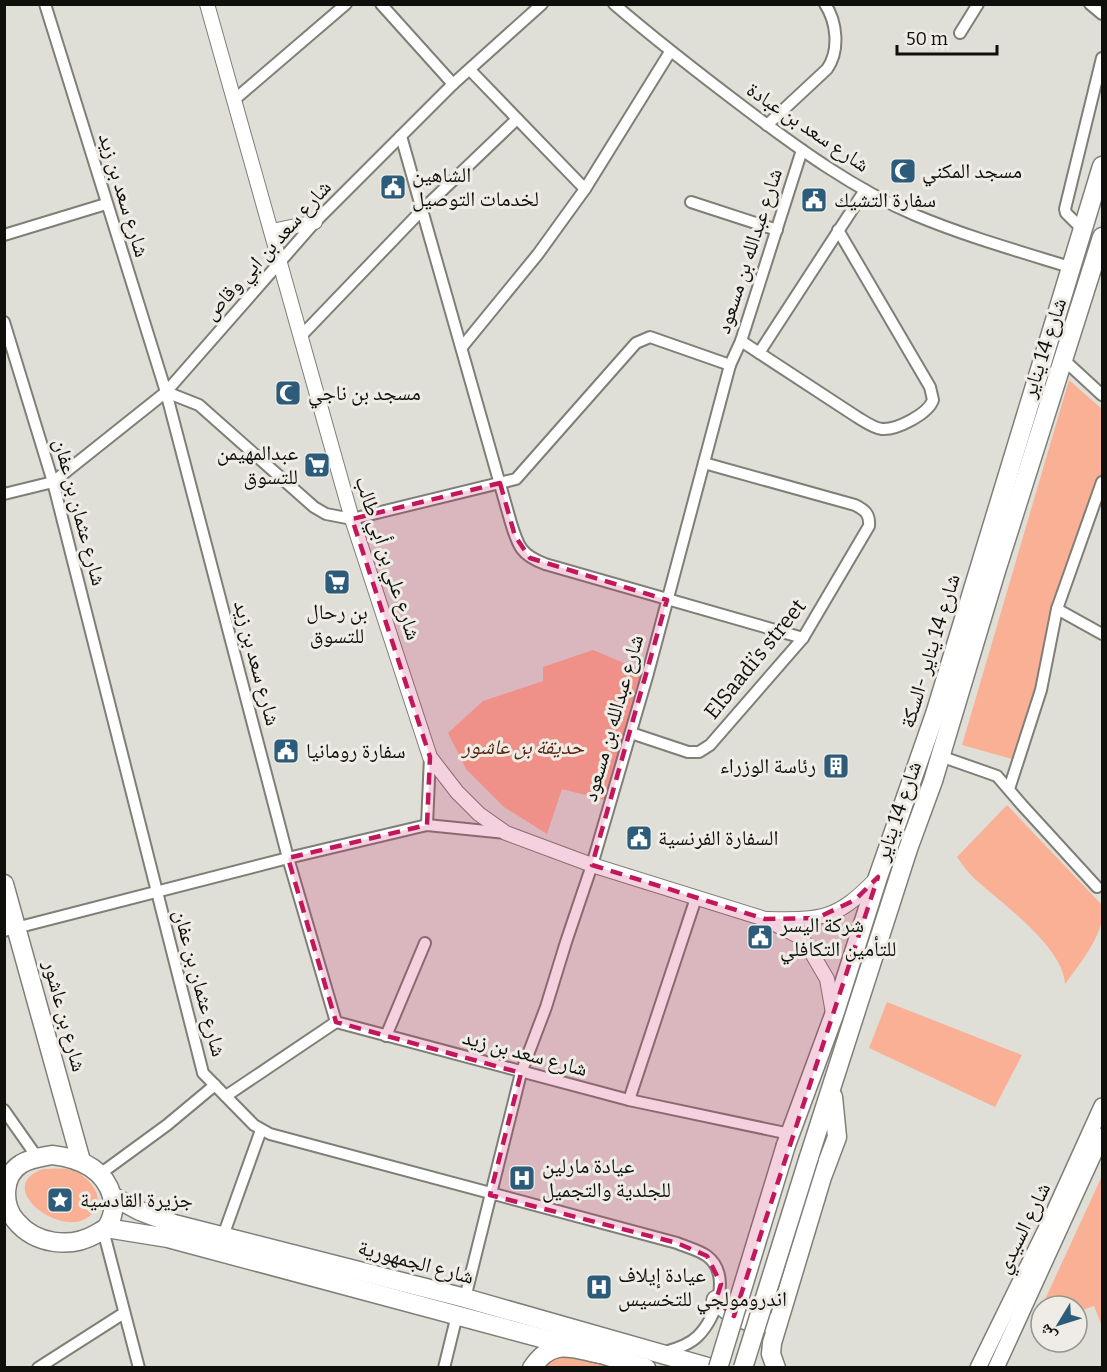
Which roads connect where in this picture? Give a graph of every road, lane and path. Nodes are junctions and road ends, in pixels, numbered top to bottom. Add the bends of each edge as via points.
1 (45, 4) edge
2 (207, 4) edge
3 (346, 4) edge
4 (381, 4) edge
5 (542, 4) edge
6 (614, 4) edge
7 (825, 4) edge
8 (978, 4) edge
9 (1090, 4) edge
10 (1102, 14) edge
11 (960, 33) dead end
12 (670, 52) junction
13 (1102, 58) edge
14 (470, 69) junction
15 (453, 84) junction
16 (234, 100) junction
17 (517, 119) junction
18 (767, 125) junction
19 (401, 136) junction
20 (802, 150) junction
21 (1102, 166) edge
22 (585, 189) junction
23 (865, 190) junction
24 (691, 202) dead end
25 (106, 204) junction
26 (423, 209) junction
27 (315, 222) junction
28 (1082, 229) junction
29 (777, 230) junction
30 (838, 230) junction
31 (272, 231) junction
32 (4, 235) edge
33 (1102, 237) edge
34 (280, 260) junction
35 (1070, 267) junction
36 (4, 322) edge
37 (300, 338) junction
38 (741, 341) junction
39 (462, 347) junction
40 (759, 353) junction
41 (1064, 360) junction
42 (730, 365) junction
43 (166, 392) junction
44 (1102, 395) edge
45 (704, 463) junction
46 (53, 482) junction
47 (1102, 482) edge
48 (500, 483) junction
49 (4, 494) edge
50 (352, 519) junction
51 (667, 600) junction
52 (1058, 609) junction
53 (1102, 634) edge
54 (803, 638) junction
55 (631, 733) junction
56 (940, 756) junction
57 (430, 757) junction
58 (1009, 789) junction
59 (427, 825) junction
60 (506, 833) junction
61 (288, 858) junction
62 (592, 865) junction
63 (878, 877) junction
64 (4, 884) edge
65 (1097, 887) dead end
66 (156, 892) junction
67 (696, 898) junction
68 (765, 919) junction
69 (11, 930) edge
70 (425, 942) dead end
71 (834, 1015) junction
72 (336, 1022) junction
73 (386, 1036) junction
74 (522, 1073) junction
75 (215, 1085) junction
76 (833, 1086) junction
77 (226, 1096) junction
78 (629, 1100) junction
79 (1102, 1106) edge
80 (4, 1110) edge
81 (261, 1130) junction
82 (1102, 1136) edge
83 (788, 1140) junction
84 (81, 1161) junction
85 (21, 1162) edge
86 (100, 1174) junction
87 (490, 1195) junction
88 (112, 1196) junction
89 (8, 1215) edge
90 (104, 1229) junction
91 (223, 1236) junction
92 (465, 1298) junction
93 (716, 1300) junction
94 (124, 1313) junction
95 (457, 1315) junction
96 (779, 1320) junction
97 (663, 1353) junction
98 (601, 1354) junction
99 (38, 1368) edge
100 (139, 1368) edge
101 (444, 1368) edge
102 (532, 1368) edge
103 (646, 1368) edge
104 (711, 1368) edge
105 (718, 1368) edge
106 (743, 1368) edge
107 (776, 1368) edge
108 (978, 1368) edge
109 (996, 1368) edge

1 - 25 street, شارع سعد بن زيد
2 - 16 street, شارع علي بن أبي طالب
3 - 16 street
4 - 15 street
5 - 14 street, شارع سعد بن ابي وقاص
6 - 12 street, شارع سعد بن عبادة
7 - 18 street via 835,38 831,63
8 - 11 street
9 - 10 street
12 - 18 street, شارع سعد بن عبادة
12 - 22 street
13 - 28 street via 1065,209
14 - 15 street, شارع سعد بن ابي وقاص
14 - 17 street
15 - 19 street, شارع سعد بن ابي وقاص
16 - 31 street, شارع علي بن أبي طالب
17 - 22 street
17 - 26 street
18 - 20 street, شارع سعد بن عبادة
19 - 26 street
19 - 27 street, شارع سعد بن ابي وقاص
20 - 23 street, شارع سعد بن عبادة
20 - 29 street, شارع عبدالله بن مسعود
21 - 28 main road, شارع 14 يناير -السكة
22 - 39 street
23 - 30 street
23 - 35 street, شارع سعد بن عبادة via 924,218
24 - 29 street
25 - 32 street
25 - 43 street, شارع سعد بن زيد
26 - 37 street
26 - 39 street
27 - 31 street
27 - 34 street, شارع سعد بن ابي وقاص
28 - 35 main road, شارع 14 يناير -السكة
29 - 38 street, شارع عبدالله بن مسعود
30 - 40 street
30 - 40 street via 930,387 931,405 895,428 875,428
31 - 34 street, شارع علي بن أبي طالب
33 - 41 main road, شارع 14 يناير
34 - 37 street, شارع علي بن أبي طالب
34 - 43 street, شارع سعد بن ابي وقاص
35 - 63 main road, شارع 14 يناير -السكة via 935,714
36 - 46 street, شارع عثمان بن عفان
37 - 50 street, شارع علي بن أبي طالب
38 - 40 street
38 - 42 street, شارع عبدالله بن مسعود
39 - 48 street
41 - 44 street
41 - 56 main road, شارع 14 يناير
42 - 45 street, شارع عبدالله بن مسعود
42 - 48 street via 650,337 643,338 520,475
43 - 46 street, شارع سعد بن ابي وقاص
43 - 50 street via 199,405 314,507 326,514
43 - 61 street, شارع سعد بن زيد
45 - 51 street, شارع عبدالله بن مسعود
45 - 54 street, ElSaadi’s street via 855,506 867,513 869,526
46 - 49 street, شارع سعد بن ابي وقاص
46 - 66 street, شارع عثمان بن عفان
47 - 52 street
48 - 50 street
48 - 51 street via 515,536 530,558
50 - 57 street, شارع علي بن أبي طالب
51 - 54 street
51 - 55 street, شارع عبدالله بن مسعود
52 - 53 street
52 - 58 street via 1041,690
54 - 55 street, ElSaadi’s street via 705,750 688,752
55 - 62 street, شارع عبدالله بن مسعود
56 - 58 street via 998,776
56 - 76 main road, شارع 14 يناير
57 - 59 street
57 - 60 street, شارع علي بن أبي طالب via 479,814
58 - 65 street
59 - 60 street
59 - 61 street
60 - 62 street, شارع علي بن أبي طالب
61 - 66 street
61 - 72 street, شارع سعد بن زيد
62 - 67 street, شارع علي بن أبي طالب
62 - 74 street, شارع عبدالله بن مسعود
63 - 68 street, شارع علي بن أبي طالب via 855,900 829,915 802,920
63 - 71 main road, شارع 14 يناير -السكة
64 - 69 main road, شارع بن عاشور
66 - 69 street
66 - 75 street, شارع عثمان بن عفان via 201,1066 205,1077
67 - 68 street, شارع علي بن أبي طالب
67 - 78 street
68 - 71 street, شارع علي بن أبي طالب via 807,945 827,979
69 - 84 main road, شارع بن عاشور
70 - 73 street
71 - 83 main road, شارع 14 يناير -السكة
72 - 73 street, شارع سعد بن زيد
72 - 77 street
73 - 74 street, شارع سعد بن زيد
74 - 78 street, شارع سعد بن زيد
74 - 87 street, شارع عبدالله بن مسعود
75 - 77 street, شارع عثمان بن عفان
75 - 86 street
76 - 96 main road via 837,1137
76 - 106 main road, شارع 14 يناير, bridge
77 - 81 street, شارع عثمان بن عفان
78 - 83 street, شارع سعد بن زيد
79 - 108 main road, شارع السيدي
80 - 85 street
81 - 87 street, شارع عثمان بن عفان
81 - 91 street
82 - 109 main road, شارع السيدي
83 - 105 main road, شارع 14 يناير -السكة, bridge
84 - 85 main road via 52,1155
84 - 86 main road
85 - 89 main road via 12,1172 5,1192
86 - 88 main road
87 - 92 street, شارع عبدالله بن مسعود
87 - 93 street, شارع عثمان بن عفان via 676,1243 707,1256 721,1284
88 - 90 main road via 114,1210
88 - 91 main road, شارع الجمهورية via 174,1224
89 - 90 main road via 37,1237 53,1242 84,1240
90 - 94 street
90 - 95 main road, شارع الجمهورية via 168,1238
91 - 92 main road, شارع الجمهورية
92 - 97 main road, شارع الجمهورية
93 - 96 main road via 738,1318 765,1323
93 - 97 street, شارع عثمان بن عفان via 709,1320 696,1338
94 - 99 street
94 - 100 street
95 - 98 main road, شارع الجمهورية
95 - 101 street
96 - 107 main road via 771,1354
97 - 104 main road, شارع الجمهورية
98 - 102 main road via 555,1347 545,1352
98 - 103 main road, شارع الجمهورية

